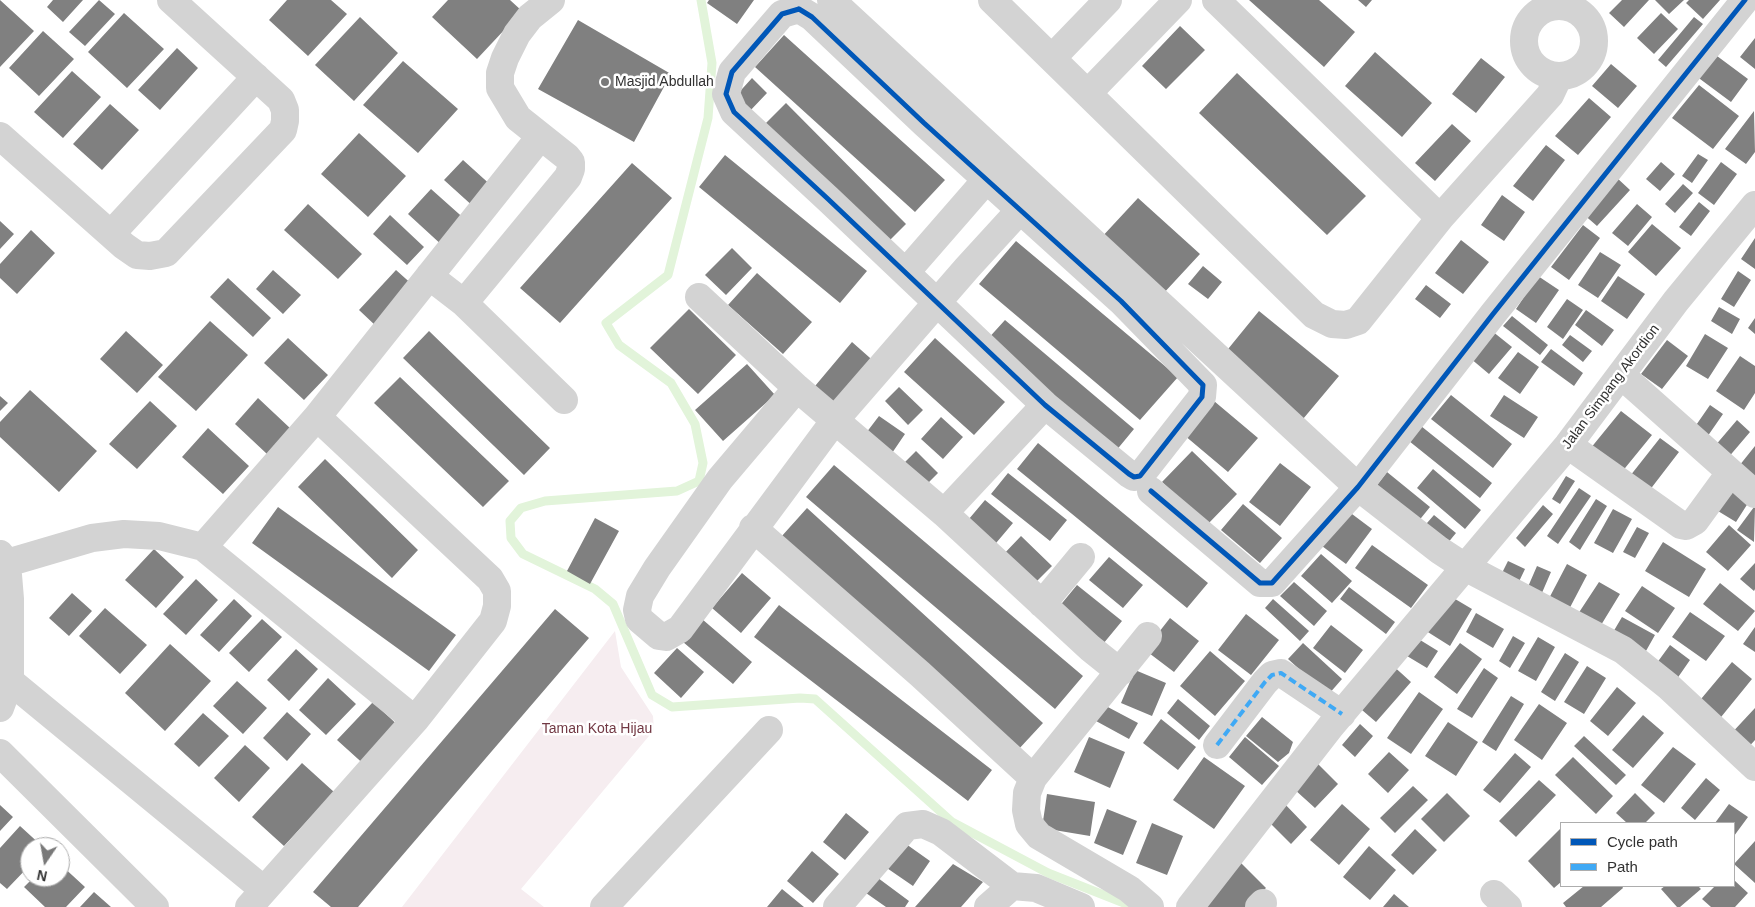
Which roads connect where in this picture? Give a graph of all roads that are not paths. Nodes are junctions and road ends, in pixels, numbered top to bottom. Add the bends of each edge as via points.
1 (171, 0) edge
2 (550, 0) edge
3 (831, 0) edge
4 (992, 0) edge
5 (1108, 0) edge
6 (1178, 0) edge
7 (1216, 0) edge
8 (1745, 0) edge
9 (1563, 3) edge
10 (1524, 9) edge
11 (1052, 57) junction
12 (1559, 76) junction
13 (256, 77) junction
14 (1088, 93) junction
15 (0, 136) edge
16 (540, 137) junction
17 (987, 179) junction
18 (1755, 205) edge
19 (1021, 209) junction
20 (1440, 218) junction
21 (111, 234) junction
22 (906, 272) junction
23 (429, 276) junction
24 (699, 297) dead end
25 (938, 302) junction
26 (464, 303) junction
27 (1621, 375) junction
28 (797, 388) junction
29 (564, 400) dead end
30 (1045, 404) junction
31 (317, 417) junction
32 (835, 420) junction
33 (1568, 445) junction
34 (1730, 473) junction
35 (1358, 487) junction
36 (1151, 491) dead end
37 (1755, 494) edge
38 (944, 513) junction
39 (753, 528) junction
40 (203, 546) junction
41 (1081, 557) dead end
42 (4, 558) edge
43 (1465, 567) junction
44 (1042, 604) junction
45 (1148, 636) dead end
46 (1120, 672) junction
47 (10, 681) junction
48 (0, 708) edge
49 (1342, 714) junction
50 (415, 720) junction
51 (769, 730) dead end
52 (1217, 745) dead end
53 (0, 753) edge
54 (1755, 767) edge
55 (1033, 778) junction
56 (1012, 886) junction
57 (256, 898) edge
58 (155, 907) edge
59 (604, 907) edge
60 (837, 907) edge
61 (988, 907) edge
62 (1081, 907) edge
63 (1150, 907) edge
64 (1190, 907) edge

1 - 13 street
2 - 16 street via 530,17 517,34 500,73 500,88 509,104 518,118
3 - 35 street
4 - 11 street
5 - 11 street
6 - 14 street
7 - 20 street
8 - 35 street
9 - 10 street
9 - 12 street via 1588,22 1594,42 1592,53 1580,70
10 - 12 street via 1527,56 1537,69
11 - 14 street
12 - 20 street via 1550,95
13 - 21 street
13 - 21 street via 281,100 285,110 283,130 166,253 137,254
14 - 20 street via 1314,315 1332,324 1346,325 1358,321
15 - 21 street
16 - 23 street
16 - 26 street via 571,162 568,177
17 - 19 street
17 - 22 street
17 - 22 street via 812,16 799,9 782,14 732,72 726,94 734,112
18 - 27 street, Jalan Simpang Akordion via 1676,301
19 - 25 street
19 - 30 street via 1120,300 1204,388 1202,397 1137,478
22 - 25 street
23 - 26 street
23 - 31 street
24 - 28 street
25 - 30 street
25 - 32 street
26 - 29 street
27 - 33 street, Jalan Simpang Akordion
27 - 34 street
28 - 32 street
28 - 39 street via 720,479 657,568 637,602 639,619 659,636 666,637 680,629
30 - 38 street
31 - 40 street
31 - 50 street via 490,579 497,591 492,621
32 - 38 street
32 - 39 street
33 - 34 street via 1686,526 1695,520
33 - 43 street, Jalan Simpang Akordion
34 - 37 street
35 - 36 street via 1272,584 1267,585 1260,583
35 - 43 street
38 - 44 street
39 - 55 street
40 - 42 street via 159,536 124,534
40 - 50 street
41 - 44 street
42 - 47 street via 10,599
43 - 49 street, Jalan Simpang Akordion
43 - 54 street via 1623,650 1668,686
44 - 46 street
45 - 46 street
46 - 55 street
47 - 48 street
47 - 57 street
49 - 52 street via 1281,673 1272,675
49 - 64 street, Jalan Simpang Akordion
50 - 57 street
51 - 59 street
53 - 58 street
55 - 63 street via 1027,793 1026,810 1029,824 1039,836 1129,889
56 - 60 street via 941,832 923,824 907,826
56 - 61 street
56 - 62 street via 1036,888

